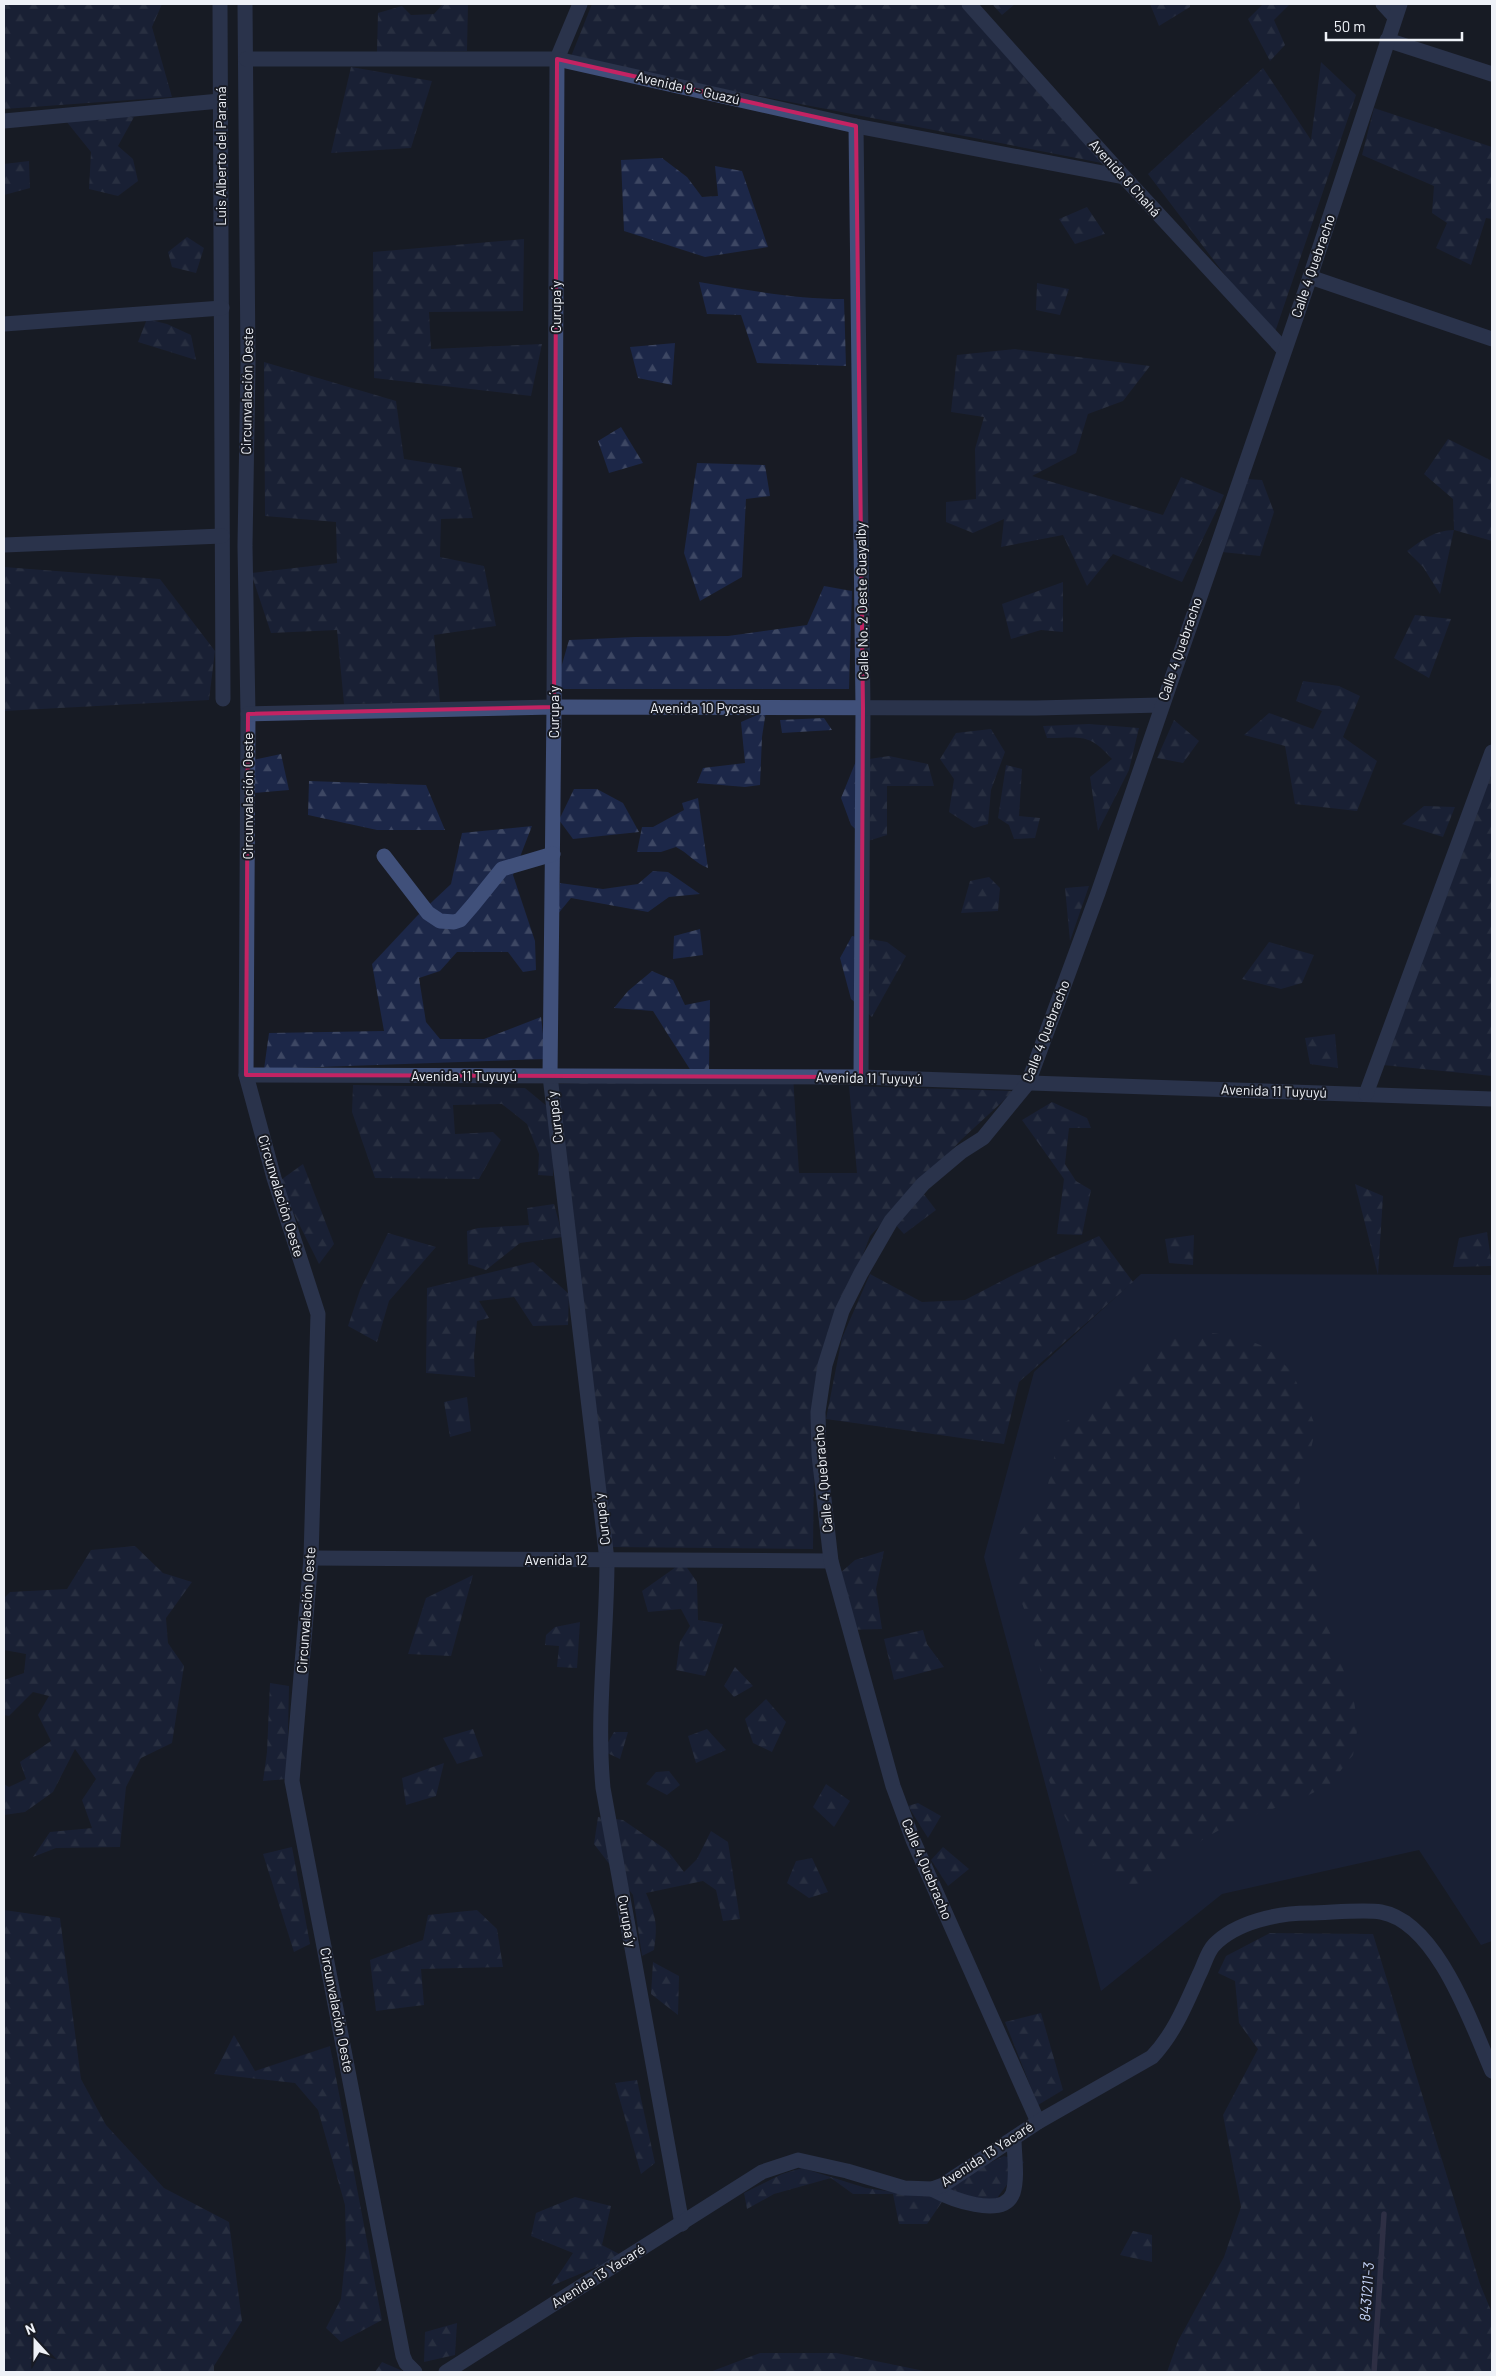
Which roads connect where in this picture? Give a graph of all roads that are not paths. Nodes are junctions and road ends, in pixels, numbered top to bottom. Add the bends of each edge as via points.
1 (220, 4) edge
2 (245, 4) edge
3 (580, 4) edge
4 (969, 4) edge
5 (1383, 4) edge
6 (1398, 10) edge
7 (1387, 40) junction
8 (246, 59) junction
9 (557, 59) junction
10 (1492, 74) edge
11 (220, 101) junction
12 (4, 121) edge
13 (856, 126) junction
14 (1124, 177) junction
15 (1310, 277) junction
16 (222, 308) junction
17 (4, 324) edge
18 (1492, 339) edge
19 (1284, 350) junction
20 (222, 536) junction
21 (4, 545) edge
22 (223, 699) dead end
23 (1161, 705) junction
24 (554, 708) junction
25 (863, 708) junction
26 (248, 714) junction
27 (1492, 752) edge
28 (552, 854) junction
29 (384, 856) dead end
30 (246, 1075) junction
31 (550, 1076) junction
32 (861, 1077) junction
33 (1028, 1083) junction
34 (1366, 1094) junction
35 (1492, 1099) edge
36 (311, 1558) junction
37 (607, 1560) junction
38 (831, 1561) junction
39 (1492, 2071) edge
40 (1038, 2122) junction
41 (1014, 2138) junction
42 (932, 2189) junction
43 (682, 2224) junction
44 (415, 2372) edge
45 (446, 2372) edge

1 - 11 street, Luis Alberto del Paraná
2 - 8 street, Circunvalación Oeste
3 - 9 street, Curupa´y
4 - 14 street, Avenida 8 Chahá
5 - 6 street
6 - 7 street, Calle 4 Quebracho
7 - 10 street
7 - 15 street, Calle 4 Quebracho
8 - 9 street, Avenida 9 - Guazú
8 - 26 street, Circunvalación Oeste
9 - 13 street, Avenida 9 - Guazú
9 - 24 street, Curupa´y
11 - 12 street
11 - 16 street, Luis Alberto del Paraná
13 - 14 street, Avenida 9 - Guazú
13 - 25 street, Calle No. 2 Oeste Guayalby
14 - 19 street, Avenida 8 Chahá
15 - 18 street
15 - 19 street, Calle 4 Quebracho
16 - 17 street
16 - 20 street, Luis Alberto del Paraná
19 - 23 street, Calle 4 Quebracho
20 - 21 street
20 - 22 street, Luis Alberto del Paraná
23 - 25 street, Avenida 10 Pycasu
23 - 33 street, Calle 4 Quebracho via 1098,893
24 - 25 street, Avenida 10 Pycasu
24 - 26 street, Avenida 10 Pycasu
24 - 28 street, Curupa´y
25 - 32 street, Calle No. 2 Oeste Guayalby
26 - 30 street, Circunvalación Oeste
27 - 34 street
28 - 29 street via 502,869 473,906 454,922 440,922 428,914
28 - 31 street, Curupa´y
30 - 31 street, Avenida 11 Tuyuyú
30 - 36 street, Circunvalación Oeste via 274,1178 318,1314
31 - 32 street, Avenida 11 Tuyuyú
31 - 37 street, Curupa´y
32 - 33 street, Avenida 11 Tuyuyú
33 - 34 street, Avenida 11 Tuyuyú
33 - 38 street, Calle 4 Quebracho via 983,1138 923,1184 891,1221 842,1311 825,1365 818,1412 818,1455
34 - 35 street, Avenida 11 Tuyuyú
36 - 37 street, Avenida 12
36 - 44 street, Circunvalación Oeste via 292,1780 403,2356
37 - 38 street, Avenida 12
37 - 43 street, Curupa´y via 600,1750 603,1788
38 - 40 street, Calle 4 Quebracho via 893,1786 913,1840
39 - 40 street, Avenida 13 Yacaré via 1449,1975 1407,1924 1381,1912 1295,1913 1250,1924 1226,1934 1212,1947 1182,2013 1162,2047 1152,2057
40 - 41 street, Avenida 13 Yacaré
41 - 42 street, Avenida 13 Yacaré
41 - 42 street via 1014,2183 1010,2198 1004,2203 985,2206
42 - 43 street, Avenida 13 Yacaré via 904,2188 798,2160 762,2172
43 - 45 street, Avenida 13 Yacaré

